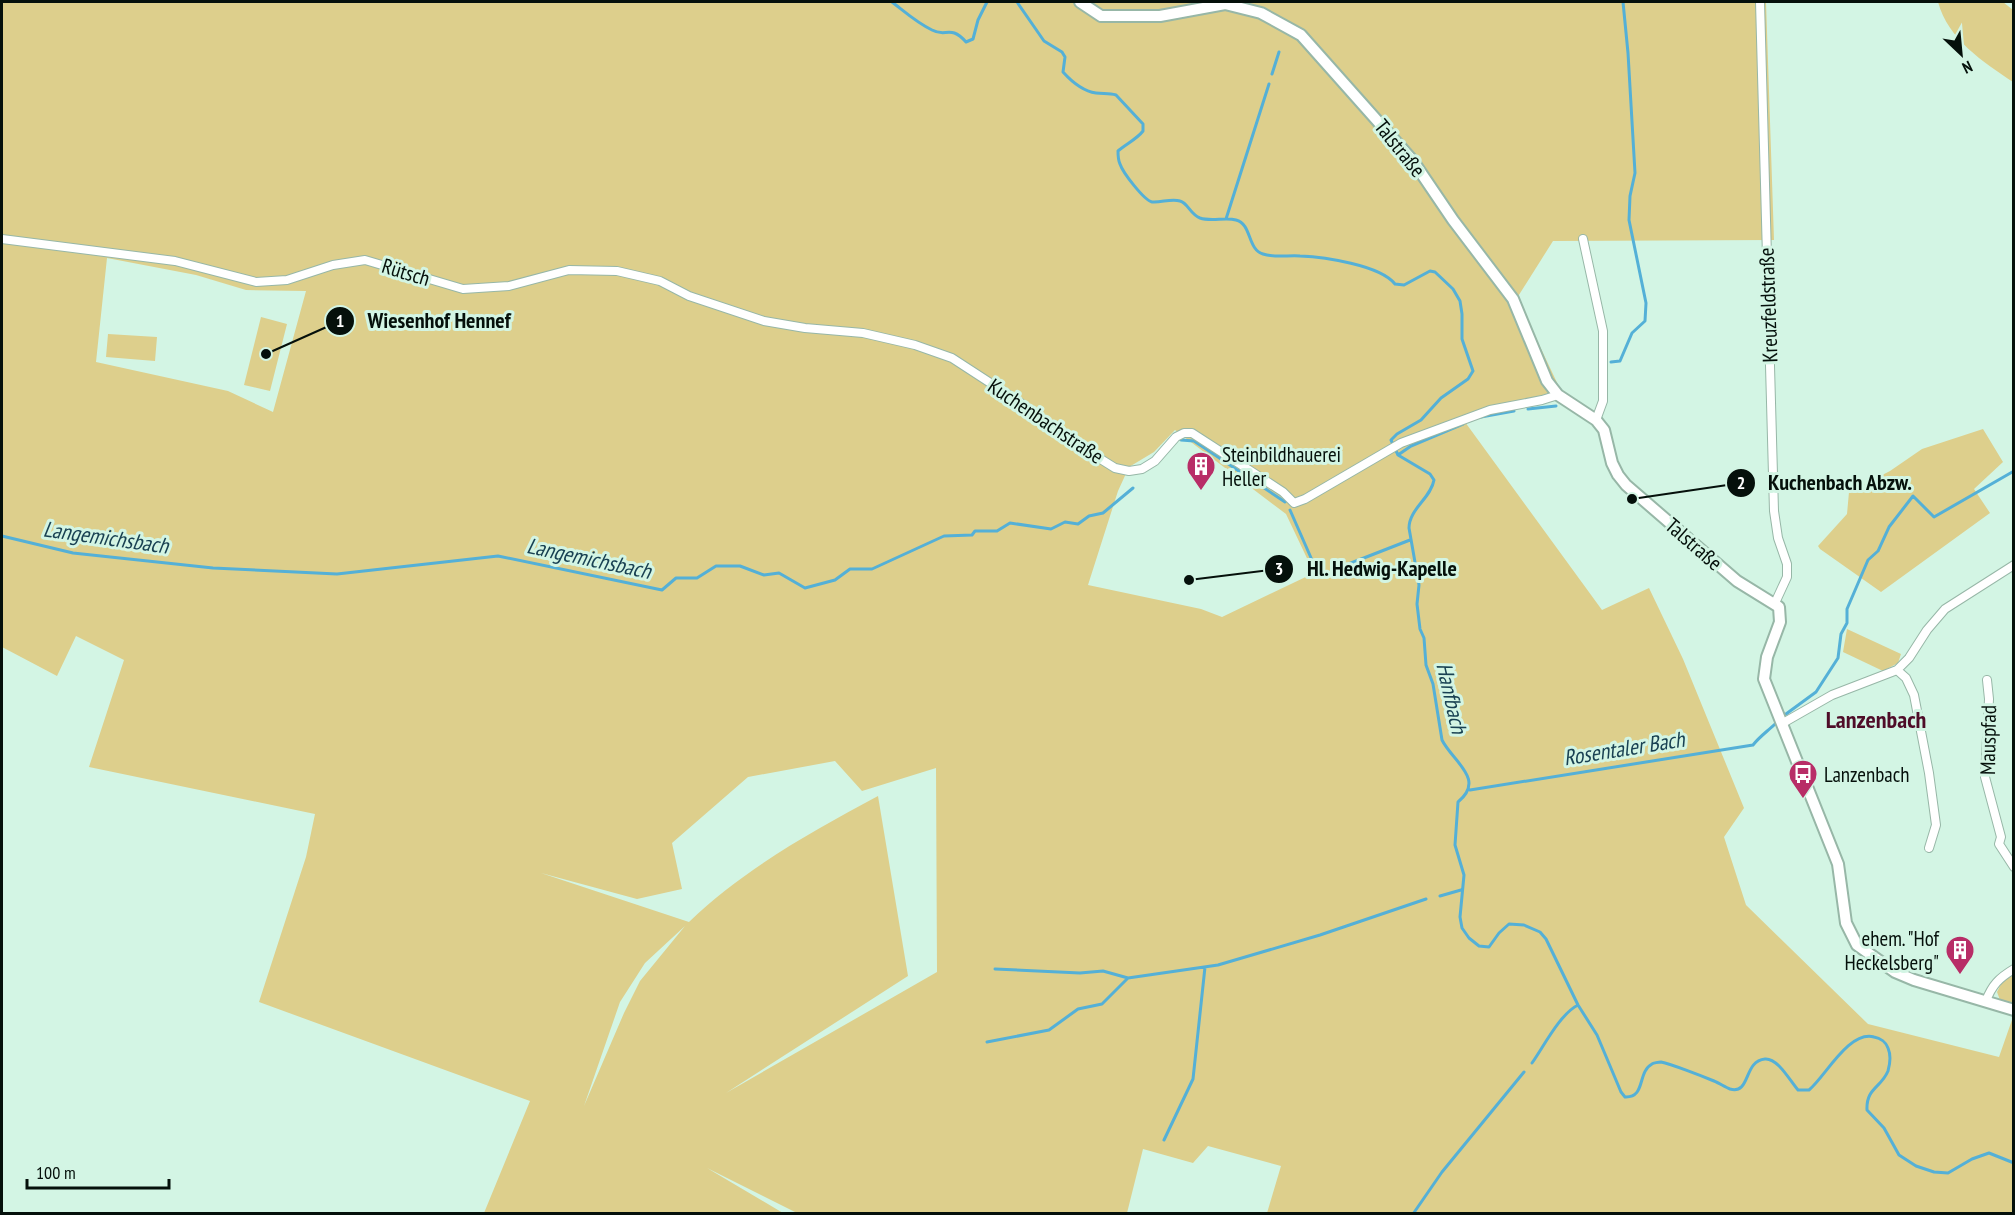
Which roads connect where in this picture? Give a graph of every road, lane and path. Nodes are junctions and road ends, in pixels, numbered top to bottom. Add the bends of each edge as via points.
1 (1080, 2) edge
2 (1760, 2) edge
3 (1583, 238) dead end
4 (2, 239) edge
5 (805, 328) joint
6 (1558, 395) junction
7 (1596, 420) junction
8 (2013, 565) edge
9 (1775, 603) junction
10 (1897, 670) junction
11 (1987, 680) dead end
12 (1783, 723) junction
13 (1929, 848) dead end
14 (2013, 867) edge
15 (2013, 969) edge
16 (1986, 1001) junction
17 (2013, 1010) edge

1 - 6 main road, Talstraße via 1101,16 1160,16 1225,4 1261,13 1301,35 1413,161 1513,300 1547,381
2 - 9 street, Kreuzfeldstraße via 1774,511 1787,564
3 - 7 street via 1603,332 1603,401
4 - 5 street, Rütsch via 175,261 256,282 287,280 364,260 463,289 509,286 569,270 617,271 660,281 689,296 764,321
5 - 6 street, Kuchenbachstraße via 863,333 952,358 1115,468 1142,469 1155,461 1176,437 1192,433 1294,503 1401,443 1490,410
6 - 7 main road, Talstraße
7 - 9 main road, Talstraße via 1604,430 1612,463 1626,485 1737,581
8 - 10 street via 1944,609
9 - 12 main road via 1780,622 1767,657 1764,679
10 - 12 street via 1832,695
10 - 13 street via 1914,695 1929,773 1936,825
11 - 14 street, Mauspfad via 1985,777 2000,844
12 - 16 main road via 1838,864 1846,923 1857,945 1895,972
15 - 16 street via 1997,980
16 - 17 main road

